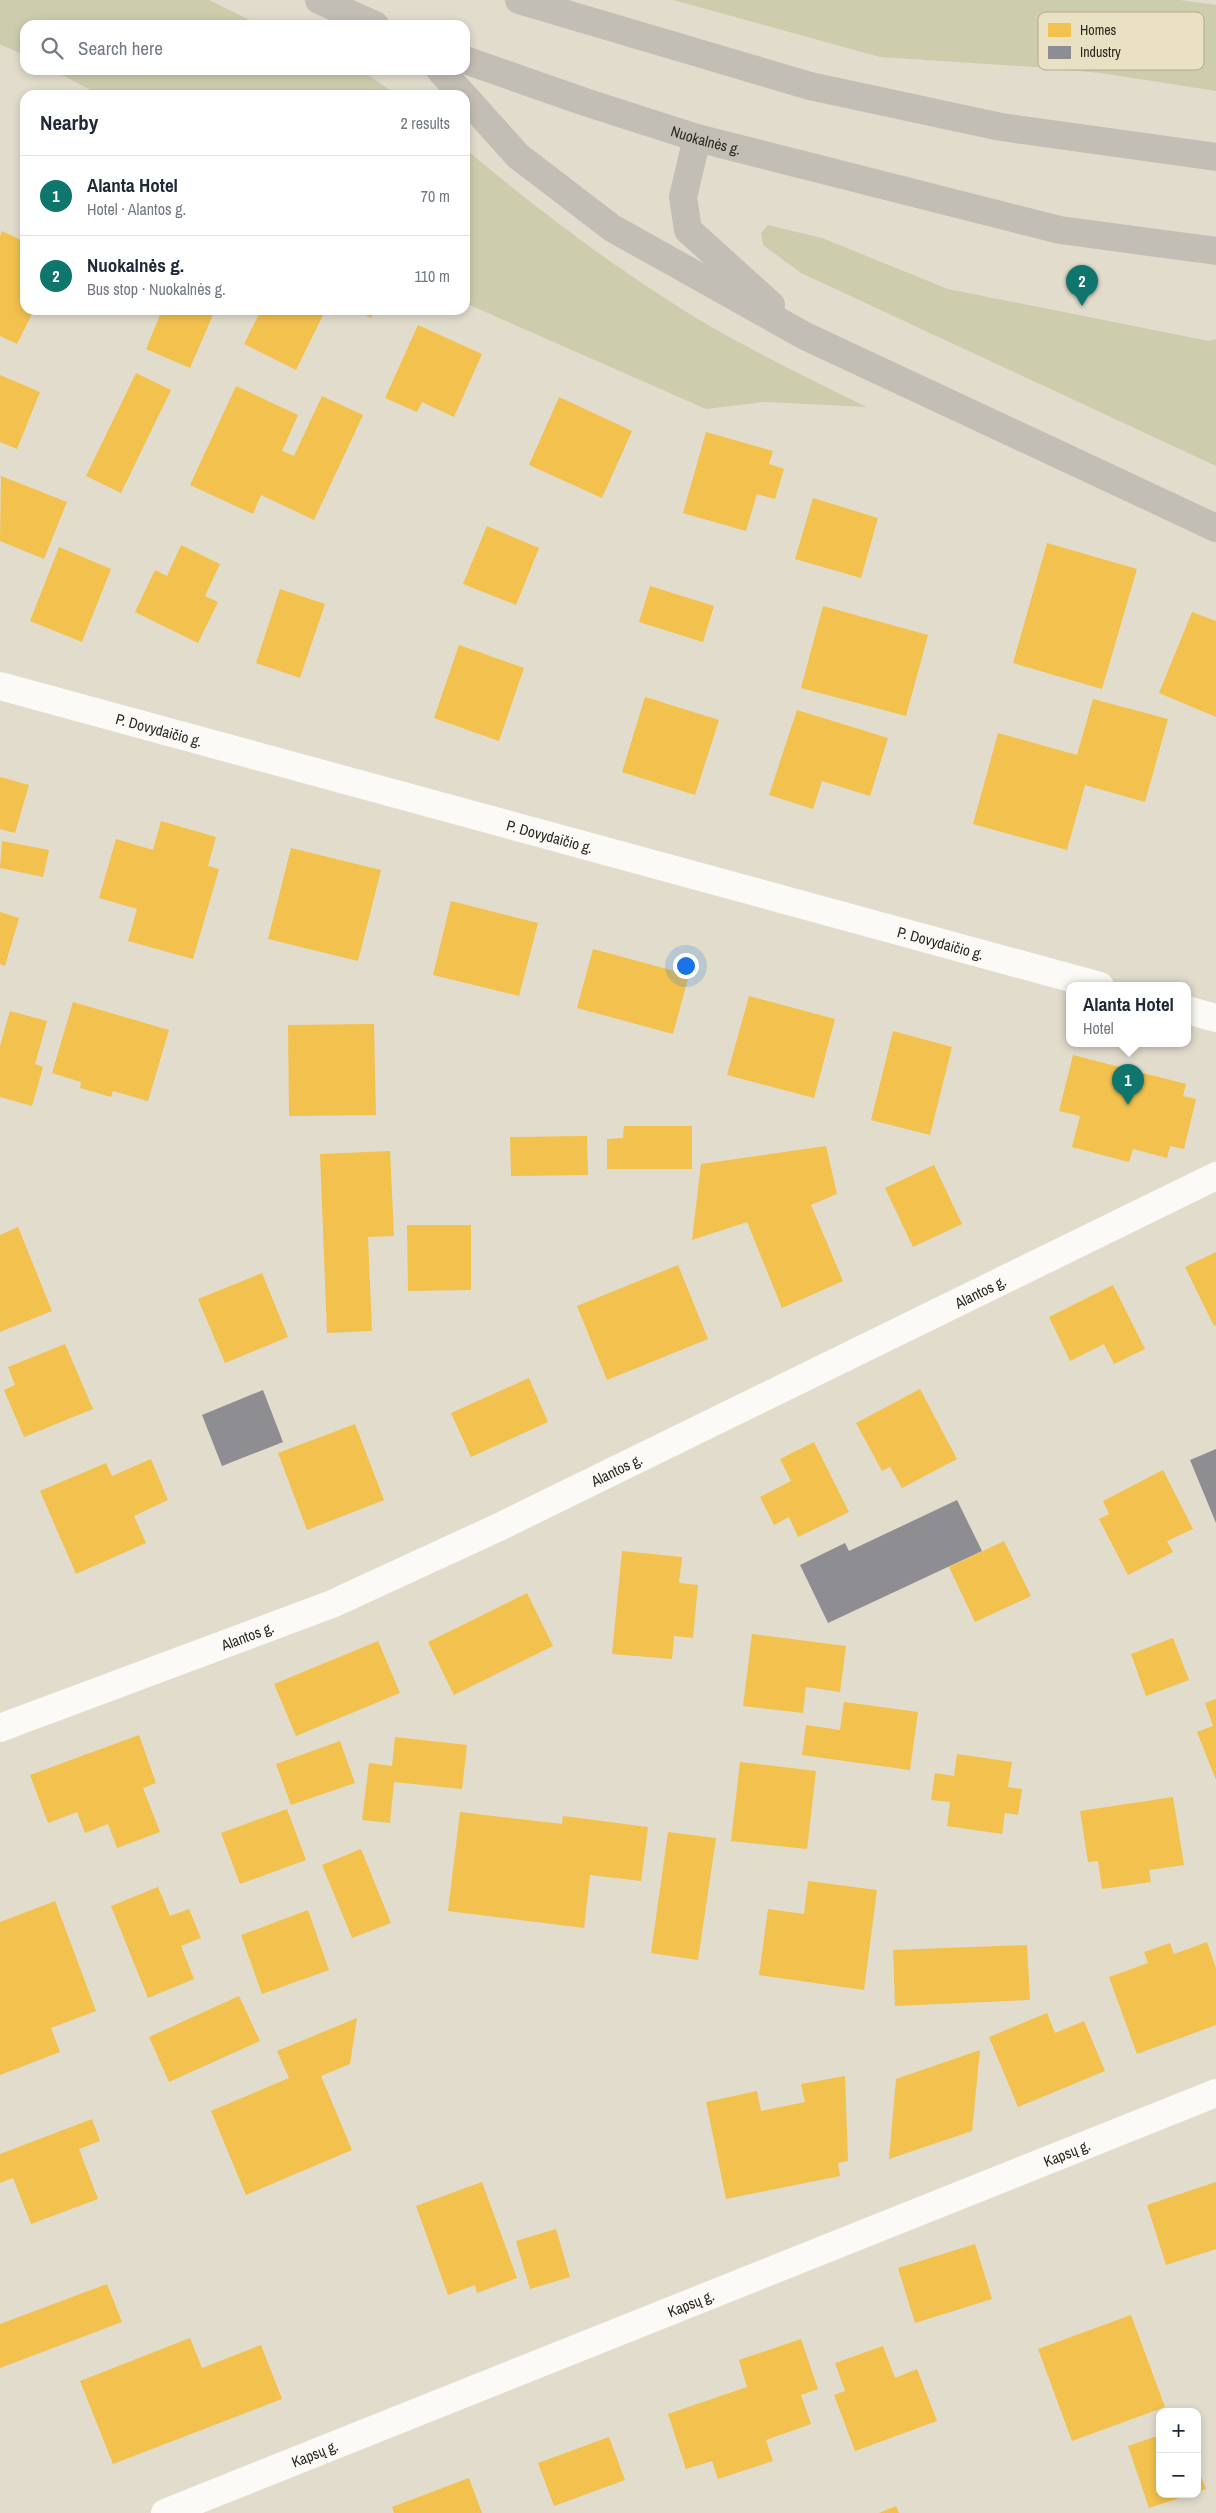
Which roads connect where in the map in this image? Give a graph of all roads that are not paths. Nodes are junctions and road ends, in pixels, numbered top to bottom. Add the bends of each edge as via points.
1 (319, 0) edge
2 (520, 0) edge
3 (365, 20) edge
4 (470, 62) edge
5 (445, 75) edge
6 (458, 90) edge
7 (470, 103) edge
8 (697, 138) junction
9 (1216, 157) edge
10 (1216, 251) edge
11 (805, 336) junction
12 (1216, 528) edge
13 (0, 686) edge
14 (1085, 982) edge
15 (1191, 1011) edge
16 (1216, 1018) edge
17 (1216, 1176) edge
18 (0, 1728) edge
19 (1216, 2093) edge
20 (165, 2513) edge

1 - 3 main road
2 - 9 main road via 810,86 1001,127
4 - 8 main road, Nuokalnės g.
5 - 6 main road
7 - 11 main road via 518,156 612,228
8 - 10 main road, Nuokalnės g. via 1060,230
8 - 11 main road via 683,197 688,230
11 - 12 main road
13 - 14 street, P. Dovydaičio g.
15 - 16 street
17 - 18 street, Alantos g. via 499,1527 341,1600
19 - 20 street, Kapsų g.

